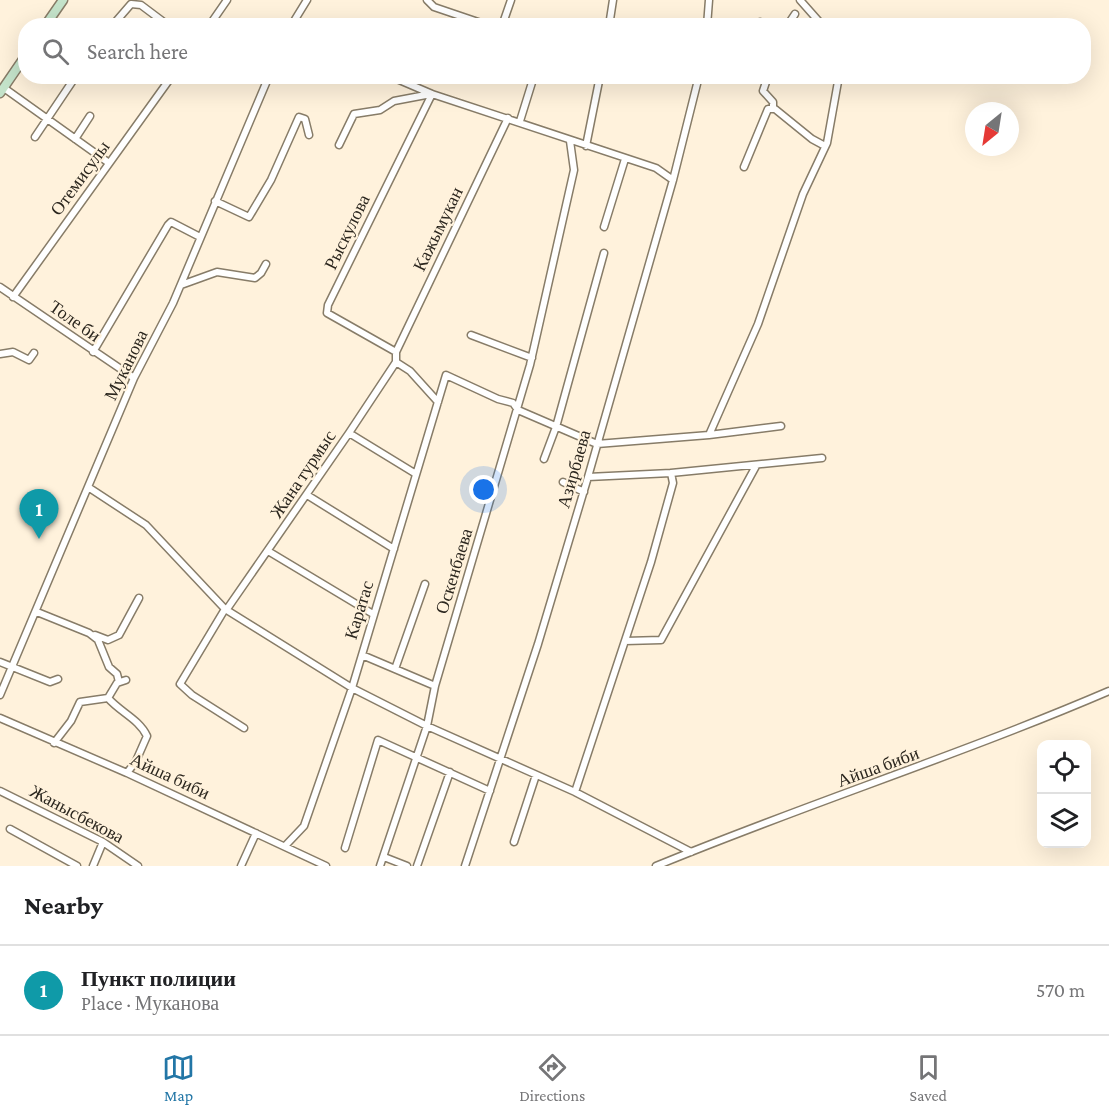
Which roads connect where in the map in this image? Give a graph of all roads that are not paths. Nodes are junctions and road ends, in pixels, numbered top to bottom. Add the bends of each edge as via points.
1 (63, 0) edge
2 (227, 0) edge
3 (308, 0) edge
4 (427, 0) edge
5 (511, 0) edge
6 (613, 0) edge
7 (709, 0) edge
8 (800, 0) edge
9 (795, 14) dead end
10 (51, 18) edge
11 (119, 18) edge
12 (158, 18) edge
13 (215, 18) edge
14 (296, 18) edge
15 (466, 18) edge
16 (505, 18) edge
17 (610, 18) edge
18 (707, 18) edge
19 (793, 18) edge
20 (816, 18) edge
21 (18, 67) edge
22 (70, 84) edge
23 (166, 84) edge
24 (265, 84) edge
25 (409, 84) edge
26 (532, 84) edge
27 (598, 84) edge
28 (697, 84) edge
29 (765, 84) edge
30 (838, 84) edge
31 (2, 90) edge
32 (432, 94) junction
33 (773, 109) junction
34 (90, 116) dead end
35 (508, 118) junction
36 (46, 119) junction
37 (520, 121) junction
38 (309, 135) dead end
39 (35, 137) dead end
40 (75, 139) junction
41 (570, 141) junction
42 (339, 145) dead end
43 (825, 146) junction
44 (586, 147) junction
45 (625, 159) junction
46 (109, 163) junction
47 (744, 166) dead end
48 (673, 180) junction
49 (215, 201) junction
50 (604, 227) dead end
51 (200, 237) junction
52 (604, 253) dead end
53 (266, 264) dead end
54 (180, 286) junction
55 (0, 287) edge
56 (13, 297) junction
57 (471, 335) dead end
58 (93, 352) junction
59 (396, 352) junction
60 (34, 353) dead end
61 (0, 354) edge
62 (532, 358) junction
63 (396, 362) junction
64 (134, 378) junction
65 (439, 403) junction
66 (518, 410) junction
67 (781, 426) dead end
68 (556, 427) junction
69 (349, 433) junction
70 (709, 435) junction
71 (597, 444) junction
72 (822, 458) dead end
73 (544, 459) dead end
74 (756, 466) junction
75 (671, 473) junction
76 (416, 474) junction
77 (588, 477) junction
78 (563, 482) dead end
79 (88, 487) junction
80 (584, 492) junction
81 (307, 495) junction
82 (394, 549) junction
83 (268, 551) junction
84 (425, 584) dead end
85 (139, 598) dead end
86 (226, 609) junction
87 (37, 612) junction
88 (373, 614) junction
89 (89, 633) junction
90 (626, 641) junction
91 (362, 655) junction
92 (0, 662) edge
93 (12, 668) junction
94 (395, 669) junction
95 (58, 679) dead end
96 (435, 686) junction
97 (352, 688) junction
98 (1109, 691) edge
99 (0, 695) edge
100 (108, 698) junction
101 (0, 718) edge
102 (427, 726) junction
103 (244, 728) dead end
104 (54, 742) junction
105 (416, 755) junction
106 (500, 759) junction
107 (450, 772) junction
108 (127, 773) junction
109 (536, 775) junction
110 (0, 791) edge
111 (490, 791) junction
112 (575, 792) junction
113 (10, 829) dead end
114 (256, 832) junction
115 (103, 842) junction
116 (514, 842) dead end
117 (285, 846) junction
118 (345, 848) dead end
119 (691, 852) junction
120 (384, 857) junction
121 (77, 866) edge
122 (93, 866) edge
123 (138, 866) edge
124 (241, 866) edge
125 (326, 866) edge
126 (380, 866) edge
127 (407, 866) edge
128 (417, 866) edge
129 (465, 866) edge
130 (656, 866) edge

1 - 10 main road
2 - 13 street
3 - 14 street
4 - 15 street via 434,7
5 - 16 street
6 - 17 street
7 - 18 street
8 - 20 street
9 - 19 street
11 - 12 street via 131,4 141,5
21 - 31 main road
22 - 36 street
23 - 46 street, Отемисулы
24 - 49 street, Муканова
25 - 32 street
26 - 37 street
27 - 44 street
28 - 48 street, Азирбаева
29 - 33 street via 763,91 773,102
30 - 43 street
31 - 36 street
32 - 35 street
32 - 42 street via 394,100 380,110 354,114
32 - 59 street, Рыскулова via 328,305 327,313 336,320
33 - 43 street
33 - 47 street via 768,109
34 - 40 street
35 - 37 street
35 - 59 street, Кажымукан
36 - 39 street
36 - 40 street
37 - 41 street
38 - 49 street via 305,119 299,117 271,180 249,217
40 - 46 street
41 - 44 street
41 - 62 street, Оскенбаева via 574,170
43 - 70 street via 803,194 758,324
44 - 45 street
45 - 48 street via 656,168
45 - 50 street
46 - 56 street, Отемисулы
48 - 71 street, Азирбаева
49 - 51 street, Муканова
51 - 54 street, Муканова
51 - 58 street via 171,222 168,225
52 - 68 street
53 - 54 street via 255,278 217,272
54 - 64 street, Муканова
55 - 56 street, Толе би
56 - 58 street, Толе би
57 - 62 street
58 - 64 street, Толе би
59 - 63 street
60 - 61 street via 29,360 13,352
62 - 66 street, Оскенбаева
63 - 65 street via 410,371
63 - 69 street, Жана турмыс
64 - 79 street, Муканова
65 - 66 street, Каратас via 446,375 513,403
65 - 76 street, Каратас
66 - 68 street
66 - 96 street, Оскенбаева
67 - 70 street
68 - 71 street
68 - 73 street
69 - 76 street
69 - 81 street, Жана турмыс
70 - 71 street
71 - 77 street, Азирбаева
72 - 74 street
74 - 75 street
74 - 90 street via 661,640
75 - 77 street
75 - 90 street via 673,483
76 - 82 street, Каратас
77 - 80 street, Азирбаева
78 - 80 street
79 - 86 street via 147,525
79 - 87 street, Муканова
80 - 106 street, Азирбаева
81 - 82 street
81 - 83 street, Жана турмыс
82 - 88 street, Каратас
83 - 86 street, Жана турмыс
83 - 88 street
84 - 94 street
85 - 89 street via 119,635 108,640
86 - 97 street
86 - 103 street via 180,684
87 - 89 street
87 - 93 street, Муканова
88 - 91 street, Каратас
89 - 100 street via 98,640 109,667 122,681
90 - 112 street
91 - 94 street
91 - 97 street, Каратас
92 - 93 street
93 - 95 street via 50,682
93 - 99 street, Муканова
94 - 96 street
96 - 102 street, Оскенбаева
97 - 102 street
97 - 117 street, Каратас via 304,826
98 - 119 street, Айша биби via 1014,732 780,815
100 - 104 street via 80,702 71,722
100 - 108 street via 142,725 147,735
101 - 104 street, Айша биби
102 - 105 street, Оскенбаева
102 - 106 street
104 - 108 street, Айша биби
105 - 107 street
105 - 118 street via 378,740
105 - 120 street, Оскенбаева
106 - 109 street
106 - 111 street, Азирбаева
107 - 111 street
107 - 128 street
108 - 114 street, Айша биби
109 - 112 street
109 - 116 street
110 - 115 street, Жанысбекова
111 - 129 street, Азирбаева
112 - 119 street
113 - 121 street
114 - 117 street, Айша биби
114 - 124 street
115 - 122 street
115 - 123 street, Жанысбекова
117 - 125 street, Айша биби
119 - 130 street, Айша биби
120 - 126 street, Оскенбаева
120 - 127 street

